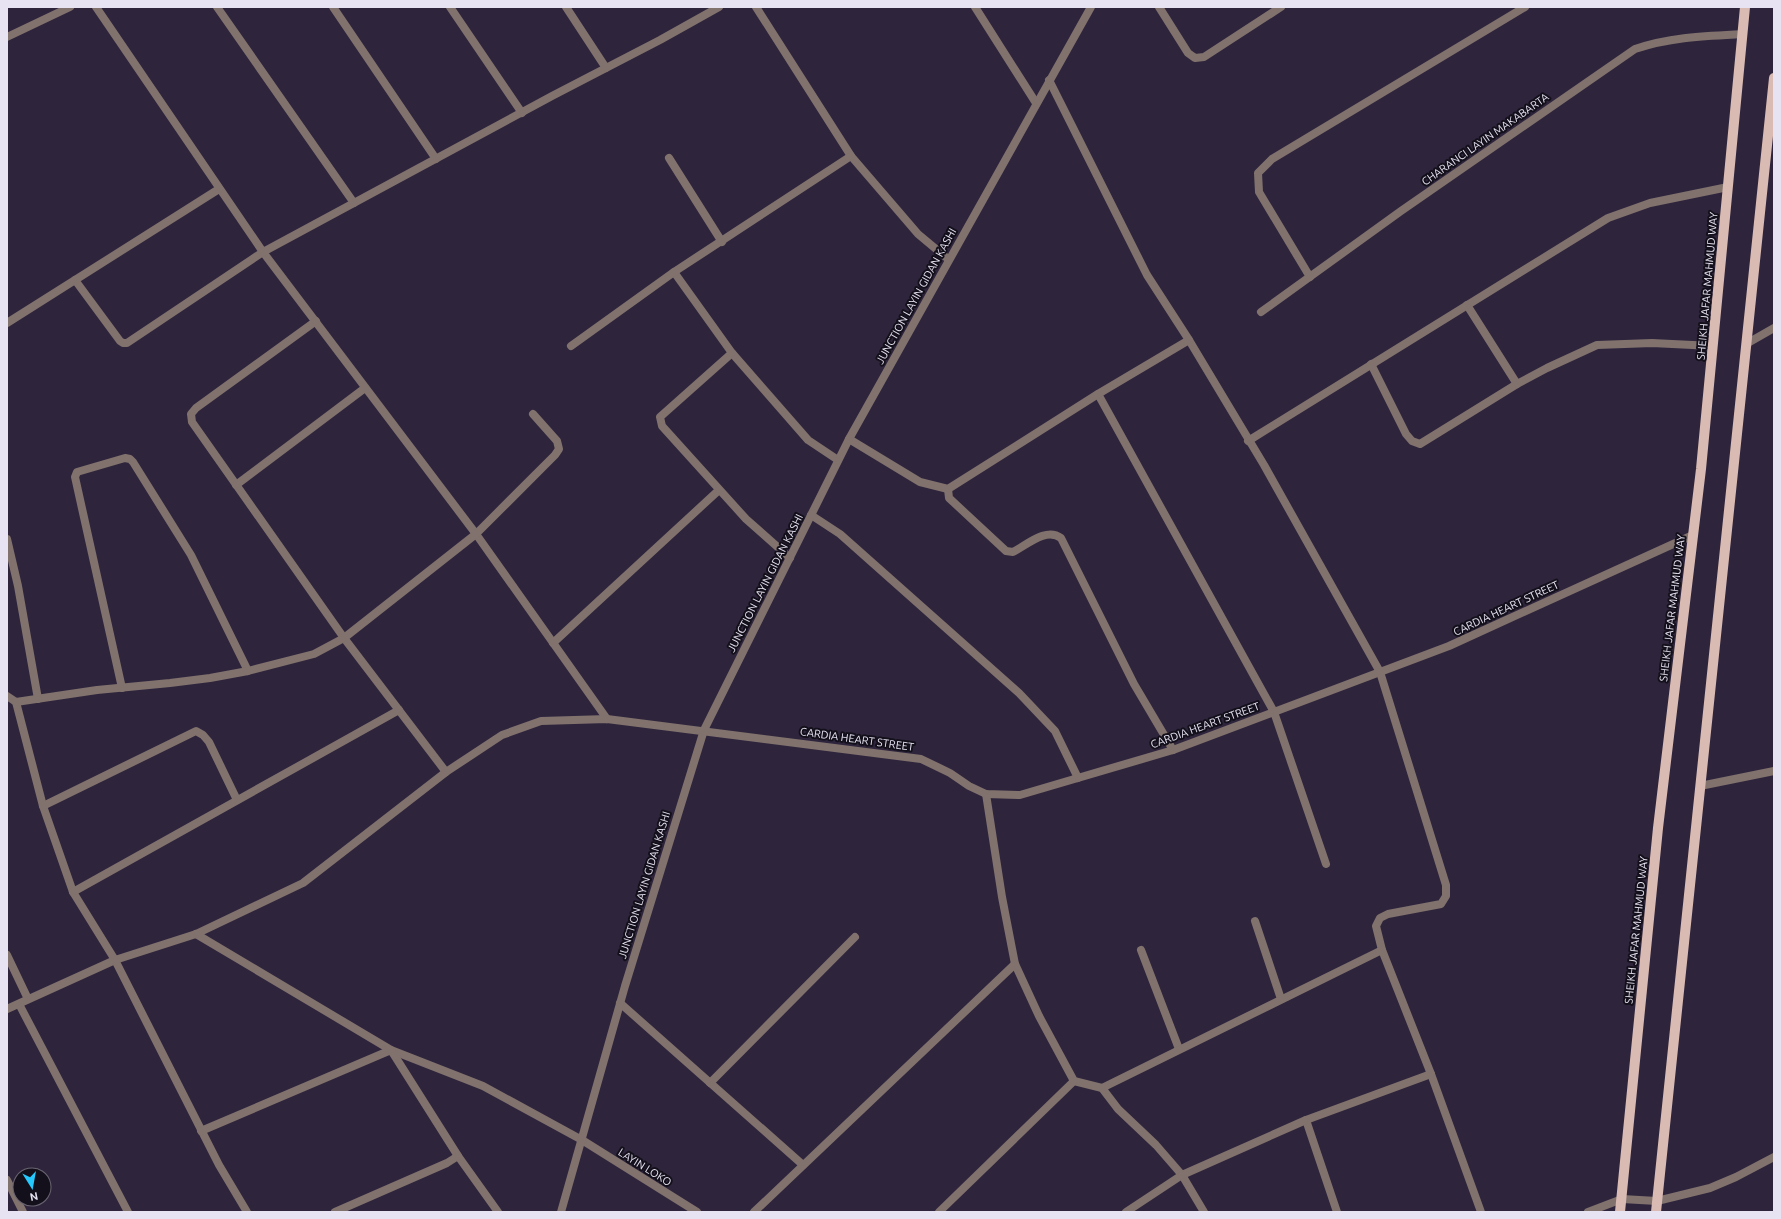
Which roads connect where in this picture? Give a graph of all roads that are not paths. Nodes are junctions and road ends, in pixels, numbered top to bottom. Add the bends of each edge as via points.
1 (70, 7) edge
2 (96, 7) edge
3 (217, 7) edge
4 (333, 7) edge
5 (450, 7) edge
6 (566, 7) edge
7 (719, 7) edge
8 (756, 7) edge
9 (975, 7) edge
10 (1090, 7) edge
11 (1159, 7) edge
12 (1281, 7) edge
13 (1525, 7) edge
14 (1745, 7) edge
15 (1743, 34) junction
16 (7, 37) edge
17 (606, 68) junction
18 (1774, 78) edge
19 (1049, 80) junction
20 (1036, 103) junction
21 (522, 113) junction
22 (851, 156) junction
23 (669, 158) dead end
24 (436, 159) junction
25 (1728, 187) junction
26 (219, 189) junction
27 (354, 203) junction
28 (722, 242) junction
29 (263, 252) junction
30 (948, 259) junction
31 (674, 272) junction
32 (1310, 277) junction
33 (75, 280) junction
34 (1467, 306) junction
35 (1261, 312) dead end
36 (316, 321) junction
37 (7, 323) edge
38 (1774, 328) edge
39 (1189, 340) junction
40 (1746, 344) junction
41 (571, 346) dead end
42 (1713, 346) junction
43 (732, 353) junction
44 (1371, 364) junction
45 (1518, 384) junction
46 (365, 388) junction
47 (1098, 394) junction
48 (533, 414) dead end
49 (849, 439) junction
50 (1248, 441) junction
51 (838, 460) junction
52 (236, 485) junction
53 (719, 490) junction
54 (948, 490) junction
55 (811, 514) junction
56 (476, 534) junction
57 (1693, 535) junction
58 (7, 539) edge
59 (790, 558) junction
60 (344, 638) junction
61 (553, 643) junction
62 (248, 671) junction
63 (1380, 672) junction
64 (122, 688) junction
65 (7, 696) edge
66 (38, 699) junction
67 (16, 702) junction
68 (399, 710) junction
69 (1274, 712) junction
70 (607, 719) junction
71 (704, 730) junction
72 (1173, 750) junction
73 (446, 772) junction
74 (1774, 772) edge
75 (1078, 778) junction
76 (1700, 786) junction
77 (986, 794) junction
78 (237, 800) junction
79 (43, 806) junction
80 (1326, 864) dead end
81 (73, 892) junction
82 (1255, 921) dead end
83 (196, 934) junction
84 (855, 937) dead end
85 (1141, 950) dead end
86 (1382, 950) junction
87 (7, 955) edge
88 (115, 960) junction
89 (1015, 964) junction
90 (28, 999) junction
91 (1281, 999) junction
92 (620, 1003) junction
93 (19, 1004) junction
94 (7, 1009) edge
95 (1179, 1049) junction
96 (391, 1050) junction
97 (1431, 1074) junction
98 (1074, 1081) junction
99 (710, 1084) junction
100 (1102, 1088) junction
101 (1306, 1120) junction
102 (201, 1131) junction
103 (582, 1140) junction
104 (458, 1156) junction
105 (1774, 1157) edge
106 (803, 1165) junction
107 (1182, 1175) junction
108 (7, 1180) edge
109 (1622, 1199) junction
110 (1657, 1201) junction
111 (23, 1212) edge
112 (128, 1212) edge
113 (247, 1212) edge
114 (335, 1212) edge
115 (498, 1212) edge
116 (561, 1212) edge
117 (697, 1212) edge
118 (754, 1212) edge
119 (940, 1212) edge
120 (1126, 1212) edge
121 (1204, 1212) edge
122 (1337, 1212) edge
123 (1480, 1212) edge
124 (1588, 1212) edge
125 (1620, 1212) edge
126 (1656, 1212) edge

1 - 16 street
2 - 26 street
3 - 27 street
4 - 24 street
5 - 21 street
6 - 17 street
7 - 17 street
8 - 22 street
9 - 20 street
10 - 19 street, JUNCTION LAYIN GIDAN KASHI
11 - 12 street via 1188,53 1195,58 1204,57
13 - 32 street via 1272,159 1258,173 1259,192
14 - 15 main road, SHEIKH JAFAR MAHMUD WAY
15 - 25 main road, SHEIKH JAFAR MAHMUD WAY
15 - 32 street, CHARANCI LAYIN MAKABARTA via 1682,37 1654,42 1635,49
17 - 21 street
18 - 40 main road
19 - 20 street, JUNCTION LAYIN GIDAN KASHI
19 - 39 street via 1147,275
20 - 30 street, JUNCTION LAYIN GIDAN KASHI
21 - 24 street
22 - 28 street
22 - 30 street via 918,234
23 - 28 street
24 - 27 street
25 - 34 street via 1650,203 1608,218
25 - 42 main road, SHEIKH JAFAR MAHMUD WAY
26 - 29 street
26 - 33 street
27 - 29 street
28 - 31 street
29 - 33 street via 127,343 120,341
29 - 36 street
30 - 49 street, JUNCTION LAYIN GIDAN KASHI
31 - 41 street
31 - 43 street
32 - 35 street, CHARANCI LAYIN MAKABARTA
33 - 37 street
34 - 44 street
34 - 45 street
36 - 46 street
36 - 52 street via 191,414 192,422
38 - 40 street
39 - 47 street
39 - 50 street
40 - 76 main road
42 - 45 street via 1652,343 1597,345
42 - 57 main road, SHEIKH JAFAR MAHMUD WAY
43 - 51 street via 808,440
43 - 53 street via 660,417 662,426
44 - 45 street via 1406,434 1412,441 1420,444
44 - 50 street
46 - 52 street
46 - 56 street
47 - 54 street
47 - 69 street
48 - 56 street via 557,440 559,449
49 - 51 street, JUNCTION LAYIN GIDAN KASHI
49 - 54 street via 920,482
50 - 63 street
51 - 55 street, JUNCTION LAYIN GIDAN KASHI
52 - 60 street
53 - 59 street via 746,519
53 - 61 street
54 - 72 street via 948,498 1006,551 1013,552 1047,533 1061,538 1134,684
55 - 59 street, JUNCTION LAYIN GIDAN KASHI
55 - 75 street via 840,534 1019,693 1055,731
56 - 60 street
56 - 61 street
57 - 63 street, CARDIA HEART STREET via 1449,646
57 - 109 main road, SHEIKH JAFAR MAHMUD WAY via 1658,828
58 - 66 street
59 - 71 street, JUNCTION LAYIN GIDAN KASHI
60 - 62 street via 314,654
60 - 68 street
61 - 70 street
62 - 64 street via 170,684
62 - 64 street via 184,543 133,462 125,458 77,472 75,477
63 - 69 street, CARDIA HEART STREET
63 - 86 street via 1446,885 1446,896 1441,904 1388,914 1380,918 1376,926
64 - 66 street
65 - 67 street
66 - 67 street
67 - 79 street
68 - 73 street
68 - 78 street
69 - 72 street, CARDIA HEART STREET
69 - 80 street
70 - 71 street, CARDIA HEART STREET
70 - 73 street, CARDIA HEART STREET via 541,721 502,735
71 - 77 street, CARDIA HEART STREET via 921,759
71 - 92 street, JUNCTION LAYIN GIDAN KASHI
72 - 75 street, CARDIA HEART STREET
73 - 83 street, CARDIA HEART STREET via 303,882
74 - 76 street
75 - 77 street, CARDIA HEART STREET via 1020,795
76 - 110 main road
77 - 89 street
78 - 79 street via 209,742 196,731
78 - 81 street
79 - 81 street
81 - 88 street
82 - 91 street
83 - 88 street, CARDIA HEART STREET
83 - 96 street, LAYIN LOKO
84 - 99 street
85 - 95 street
86 - 91 street
86 - 97 street
87 - 90 street
88 - 90 street, CARDIA HEART STREET
88 - 102 street
89 - 98 street
89 - 106 street
90 - 93 street, CARDIA HEART STREET
91 - 95 street
92 - 99 street
92 - 103 street, JUNCTION LAYIN GIDAN KASHI
93 - 94 street, CARDIA HEART STREET
93 - 112 street
95 - 100 street
96 - 102 street
96 - 103 street, LAYIN LOKO via 483,1086
96 - 104 street
97 - 101 street
97 - 123 street
98 - 100 street
98 - 119 street
99 - 106 street
100 - 107 street via 1118,1109 1156,1145
101 - 107 street
101 - 122 street
102 - 113 street
103 - 116 street, JUNCTION LAYIN GIDAN KASHI
103 - 117 street, LAYIN LOKO
104 - 114 street
104 - 115 street
105 - 110 street via 1710,1188
106 - 118 street
107 - 120 street
107 - 121 street
108 - 111 street
109 - 110 street
109 - 124 street
109 - 125 main road, SHEIKH JAFAR MAHMUD WAY
110 - 126 main road

